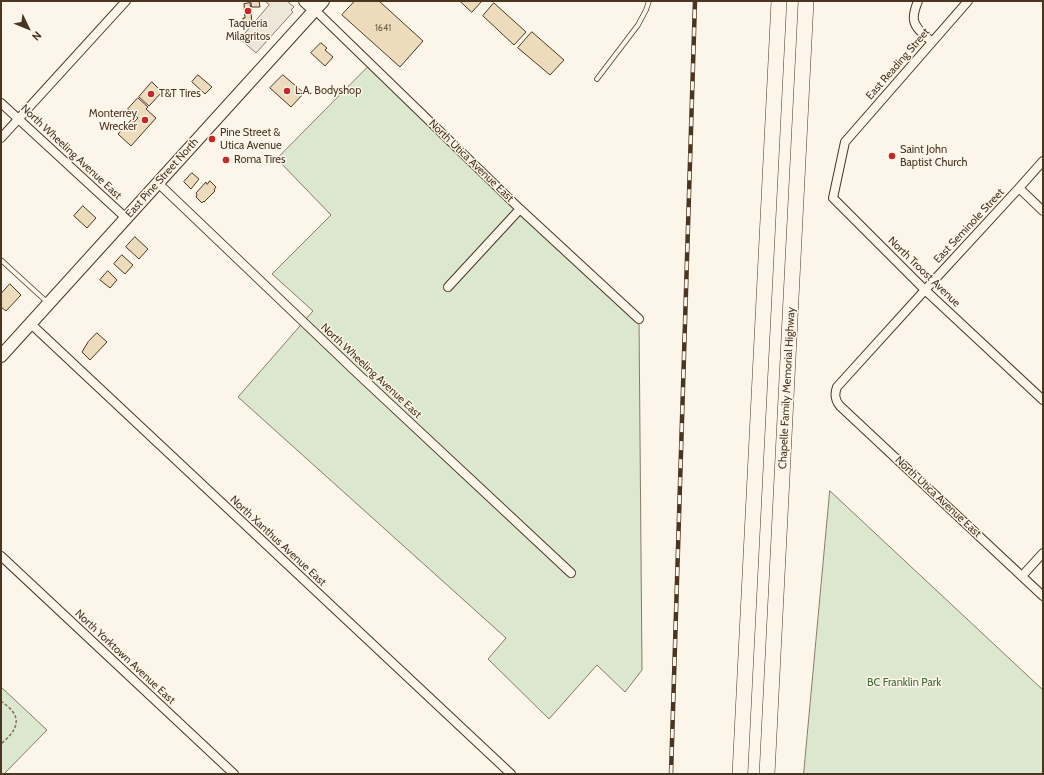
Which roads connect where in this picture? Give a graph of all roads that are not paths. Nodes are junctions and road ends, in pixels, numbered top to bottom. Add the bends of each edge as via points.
1 (126, 1) edge
2 (305, 1) edge
3 (649, 1) edge
4 (779, 1) edge
5 (808, 1) edge
6 (918, 1) edge
7 (968, 1) edge
8 (319, 6) edge
9 (932, 42) junction
10 (597, 79) dead end
11 (1, 102) edge
12 (19, 119) junction
13 (1, 138) edge
14 (845, 142) joint
15 (1043, 161) edge
16 (158, 183) junction
17 (1019, 188) junction
18 (520, 209) junction
19 (1043, 211) edge
20 (126, 218) junction
21 (1, 260) edge
22 (448, 287) dead end
23 (925, 290) junction
24 (49, 303) junction
25 (639, 319) dead end
26 (31, 324) junction
27 (1, 356) edge
28 (835, 397) joint
29 (1043, 400) edge
30 (1043, 553) edge
31 (1, 556) edge
32 (571, 573) dead end
33 (1022, 576) junction
34 (1043, 596) edge
35 (234, 774) edge
36 (511, 774) edge
37 (740, 774) edge
38 (767, 774) edge

1 - 12 street
2 - 8 main road, North Utica Avenue East
3 - 10 lane via 638,26
4 - 37 highway
5 - 38 highway, Chapelle Family Memorial Highway
6 - 9 street via 913,19 921,32
7 - 9 street, East Reading Street
8 - 16 main road, East Pine Street North
8 - 18 street, North Utica Avenue East
9 - 14 street, East Reading Street
11 - 12 street, North Wheeling Avenue East
12 - 13 street
12 - 20 street, North Wheeling Avenue East
14 - 23 street, North Troost Avenue via 833,198
15 - 17 street, East Seminole Street
16 - 20 main road, East Pine Street North
16 - 32 street, North Wheeling Avenue East
17 - 19 street
17 - 23 street, East Seminole Street
18 - 22 street
18 - 25 street, North Utica Avenue East
20 - 24 main road, East Pine Street North
21 - 24 lane
23 - 28 street, East Seminole Street via 837,387
23 - 29 street, North Troost Avenue
24 - 26 main road, East Pine Street North
26 - 27 main road, East Pine Street North
26 - 36 street, North Xanthus Avenue East
28 - 33 street, North Utica Avenue East via 840,406
30 - 33 street
31 - 35 street, North Yorktown Avenue East
33 - 34 street, North Utica Avenue East

